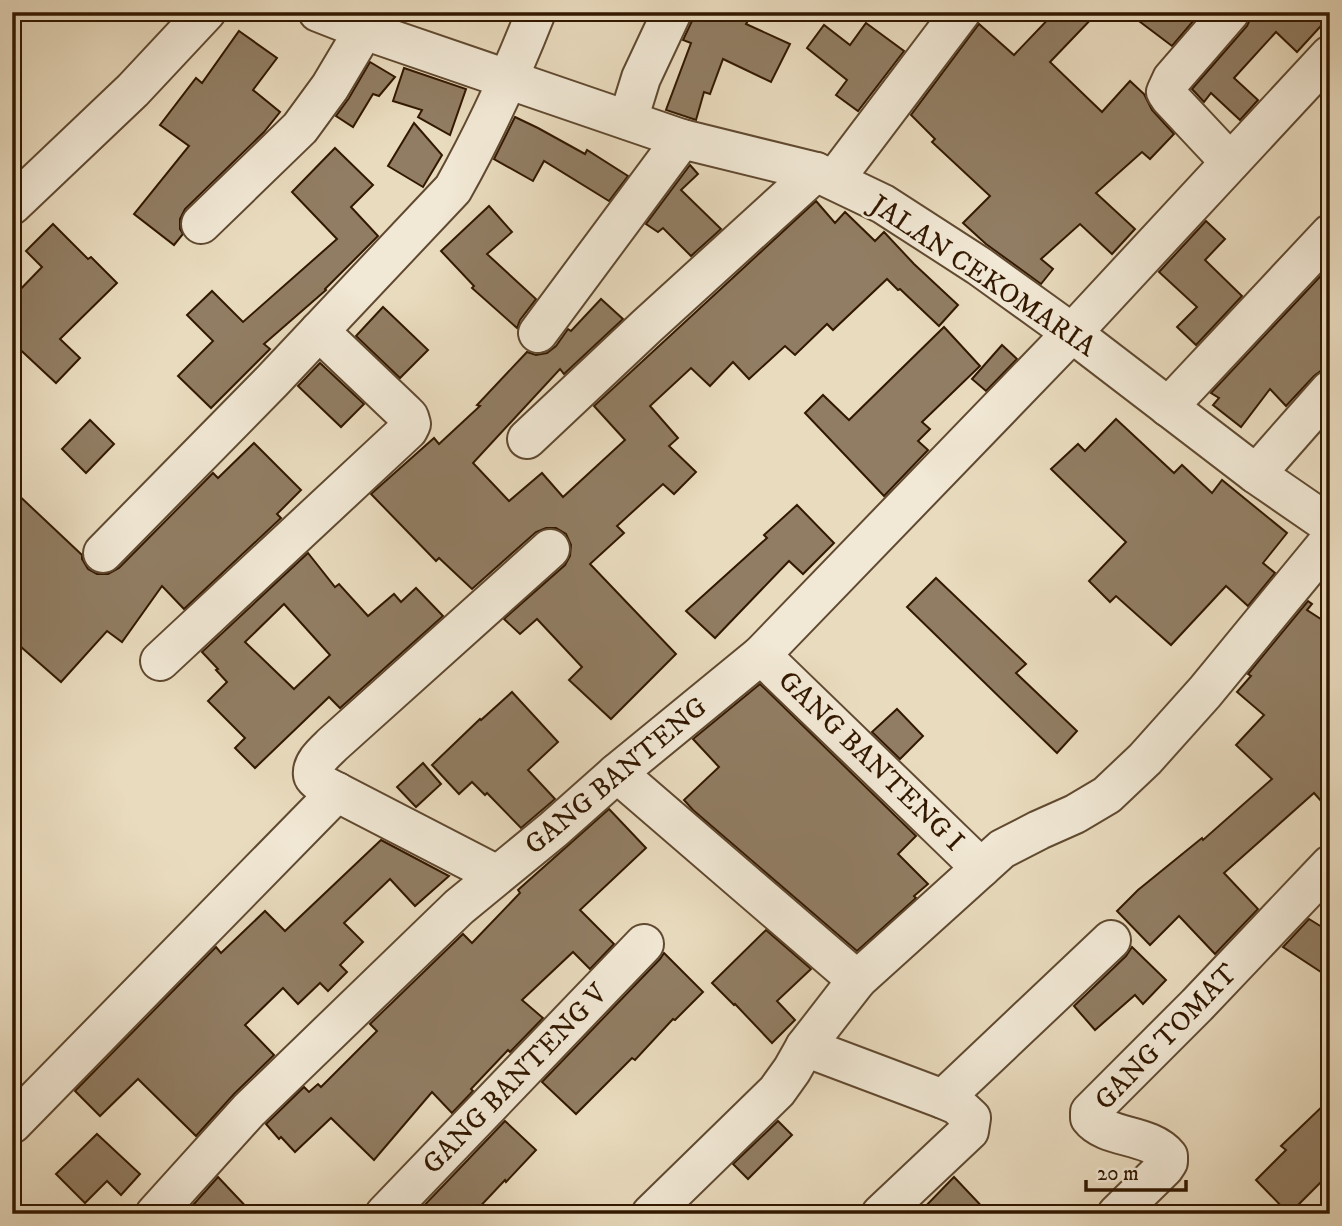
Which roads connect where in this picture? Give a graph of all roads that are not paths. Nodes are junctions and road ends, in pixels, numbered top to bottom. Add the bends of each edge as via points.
1 (206, 12) edge
2 (318, 12) edge
3 (537, 12) edge
4 (673, 12) edge
5 (961, 12) edge
6 (1230, 12) edge
7 (371, 21) edge
8 (1330, 55) edge
9 (509, 80) junction
10 (628, 120) junction
11 (682, 139) junction
12 (1230, 162) junction
13 (825, 176) junction
14 (12, 205) edge
15 (201, 224) dead end
16 (1330, 234) edge
17 (318, 331) junction
18 (538, 333) dead end
19 (1072, 333) junction
20 (1330, 390) edge
21 (1168, 407) junction
22 (527, 439) dead end
23 (1256, 474) junction
24 (1330, 524) edge
25 (1330, 540) edge
26 (550, 549) dead end
27 (103, 553) dead end
28 (761, 655) junction
29 (160, 661) dead end
30 (617, 774) junction
31 (337, 793) junction
32 (1330, 865) edge
33 (981, 868) junction
34 (497, 875) junction
35 (1111, 940) dead end
36 (644, 944) dead end
37 (857, 980) junction
38 (805, 1047) junction
39 (943, 1099) junction
40 (12, 1124) edge
41 (155, 1214) edge
42 (386, 1214) edge
43 (651, 1214) edge
44 (881, 1214) edge
45 (1117, 1214) edge

1 - 14 street via 133,90
2 - 7 street, JALAN CEKOMARIA
3 - 9 street
4 - 10 street via 641,78
5 - 13 street
6 - 12 street via 1166,92
7 - 9 street, JALAN CEKOMARIA
7 - 15 street via 300,128
8 - 12 street, GANG BANTENG
9 - 10 street, JALAN CEKOMARIA
9 - 17 street via 453,189
10 - 11 street, JALAN CEKOMARIA
11 - 13 street, JALAN CEKOMARIA
11 - 18 street
12 - 19 street, GANG BANTENG
13 - 19 street, JALAN CEKOMARIA via 918,226
13 - 22 street via 637,335
16 - 21 street
17 - 27 street
17 - 29 street via 405,413 411,424
19 - 21 street, JALAN CEKOMARIA
19 - 28 street, GANG BANTENG
20 - 23 street
21 - 23 street, JALAN CEKOMARIA
23 - 24 street, JALAN CEKOMARIA
25 - 33 street via 1205,692 1107,795 1002,849
26 - 31 street via 324,754 313,774
28 - 30 street, GANG BANTENG
28 - 33 street, GANG BANTENG I
30 - 34 street, GANG BANTENG
30 - 37 street
31 - 34 street
31 - 40 street
32 - 45 street, GANG TOMAT via 1090,1112 1099,1126 1158,1146 1168,1156 1164,1168
33 - 37 street
34 - 41 street, GANG BANTENG via 249,1110
35 - 39 street
36 - 42 street, GANG BANTENG V
37 - 38 street
38 - 39 street
38 - 43 street via 776,1091
39 - 44 street via 971,1118 969,1131

